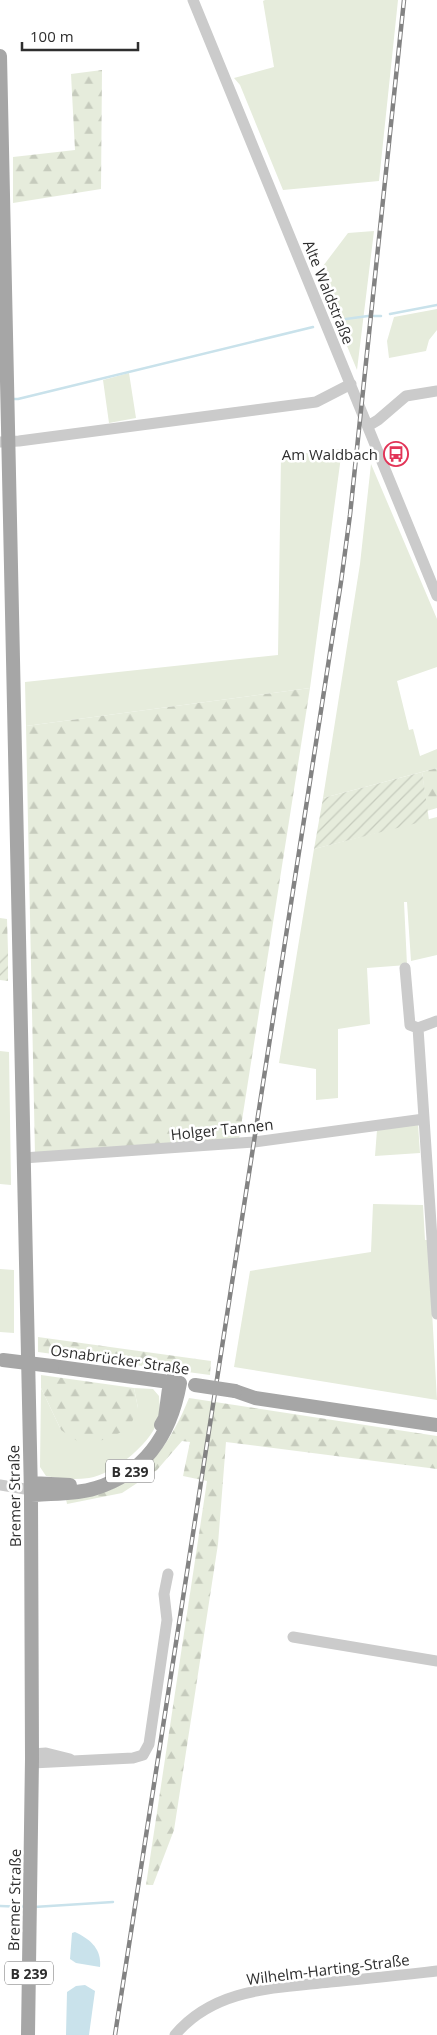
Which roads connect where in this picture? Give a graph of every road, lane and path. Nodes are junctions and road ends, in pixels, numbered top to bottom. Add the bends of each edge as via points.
1 (194, 0) edge
2 (0, 56) edge
3 (351, 384) junction
4 (437, 392) edge
5 (368, 426) junction
6 (4, 442) edge
7 (437, 596) edge
8 (405, 968) dead end
9 (437, 1021) edge
10 (418, 1028) junction
11 (424, 1118) junction
12 (23, 1158) junction
13 (437, 1314) edge
14 (1, 1360) edge
15 (175, 1382) junction
16 (236, 1390) junction
17 (437, 1417) edge
18 (437, 1425) edge
19 (0, 1485) edge
20 (31, 1489) junction
21 (168, 1574) dead end
22 (293, 1636) dead end
23 (437, 1661) edge
24 (32, 1759) junction
25 (437, 1971) edge
26 (28, 2035) edge
27 (175, 2035) edge

1 - 3 street, Alte Waldstraße
2 - 6 main road, Bremer Straße / B 239 via 8,399
3 - 5 street, Alte Waldstraße
3 - 6 street via 316,402
4 - 5 street via 406,396
5 - 7 street, Alte Waldstraße
6 - 12 main road, Bremer Straße / B 239
8 - 10 street via 410,1025
9 - 10 street
10 - 11 street
11 - 12 street, Holger Tannen via 254,1142
11 - 13 street
12 - 20 main road, Bremer Straße / B 239
14 - 15 main road, Osnabrücker Straße, bridge
15 - 16 main road, Osnabrücker Straße, bridge
15 - 20 main road, B 239 via 165,1418 154,1439 132,1463 94,1484
16 - 17 main road, Osnabrücker Straße via 256,1390
16 - 18 main road, Osnabrücker Straße via 255,1398
19 - 20 street
20 - 24 main road, Bremer Straße / B 239
21 - 24 street via 164,1594 167,1620 150,1744 143,1755 72,1760 46,1753
22 - 23 street
24 - 26 main road, Bremer Straße / B 239
25 - 27 street, Wilhelm-Harting-Straße via 255,1990 224,2000 196,2016

